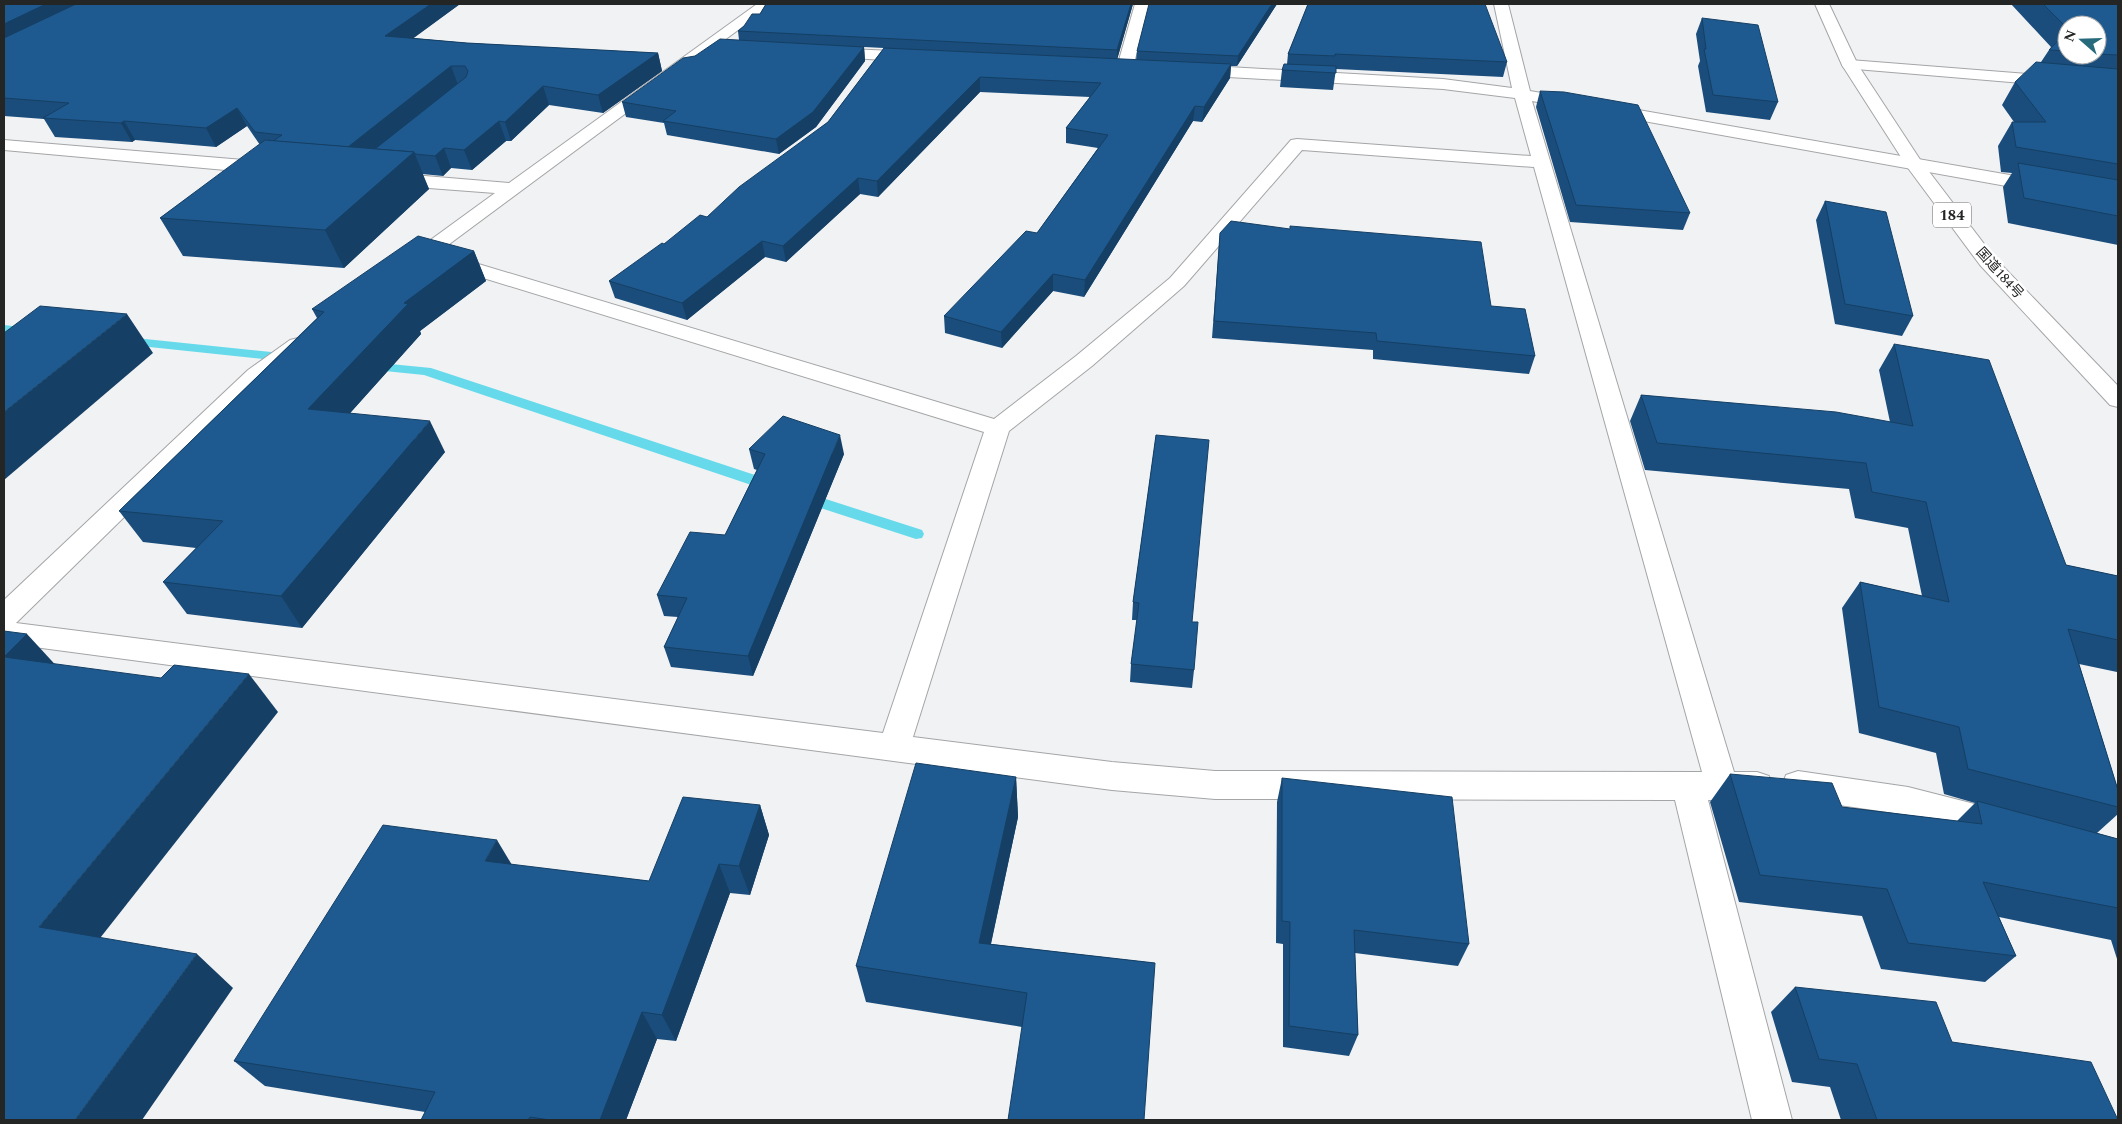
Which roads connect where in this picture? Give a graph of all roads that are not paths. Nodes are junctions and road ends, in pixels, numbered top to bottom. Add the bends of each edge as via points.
1 (766, 4) edge
2 (1142, 4) edge
3 (1501, 4) edge
4 (1822, 4) edge
5 (806, 52) edge
6 (881, 55) junction
7 (930, 58) edge
8 (1850, 64) junction
9 (1106, 66) edge
10 (1126, 67) junction
11 (1145, 68) edge
12 (1174, 69) edge
13 (870, 70) edge
14 (2118, 86) edge
15 (1522, 94) junction
16 (4, 145) edge
17 (1542, 162) junction
18 (1914, 164) junction
19 (290, 170) edge
20 (369, 177) edge
21 (514, 189) junction
22 (2118, 200) edge
23 (425, 254) junction
24 (392, 277) edge
25 (312, 334) edge
26 (2118, 400) edge
27 (998, 428) junction
28 (4, 617) edge
29 (4, 632) edge
30 (894, 748) junction
31 (1705, 786) junction
32 (2023, 831) edge
33 (1772, 1120) edge

1 - 21 main road via 720,46
2 - 10 main road
3 - 15 main road
4 - 8 main road, 国道184号 / 184
5 - 6 main road
6 - 7 main road
6 - 13 main road
8 - 14 main road
8 - 18 main road, 国道184号 / 184
9 - 10 main road
10 - 11 main road
12 - 15 main road via 1443,84
15 - 17 main road
15 - 18 main road
16 - 19 main road
17 - 27 main road via 1298,144 1176,282 1084,361
17 - 31 main road
18 - 22 main road
18 - 26 main road, 国道184号 / 184 via 1987,261
20 - 21 main road
21 - 23 main road
23 - 24 main road
23 - 27 main road via 597,298
25 - 28 main road via 256,375
27 - 30 main road
29 - 30 main road
30 - 31 main road via 1214,786
31 - 32 main road via 1807,785 1908,801
31 - 33 main road

